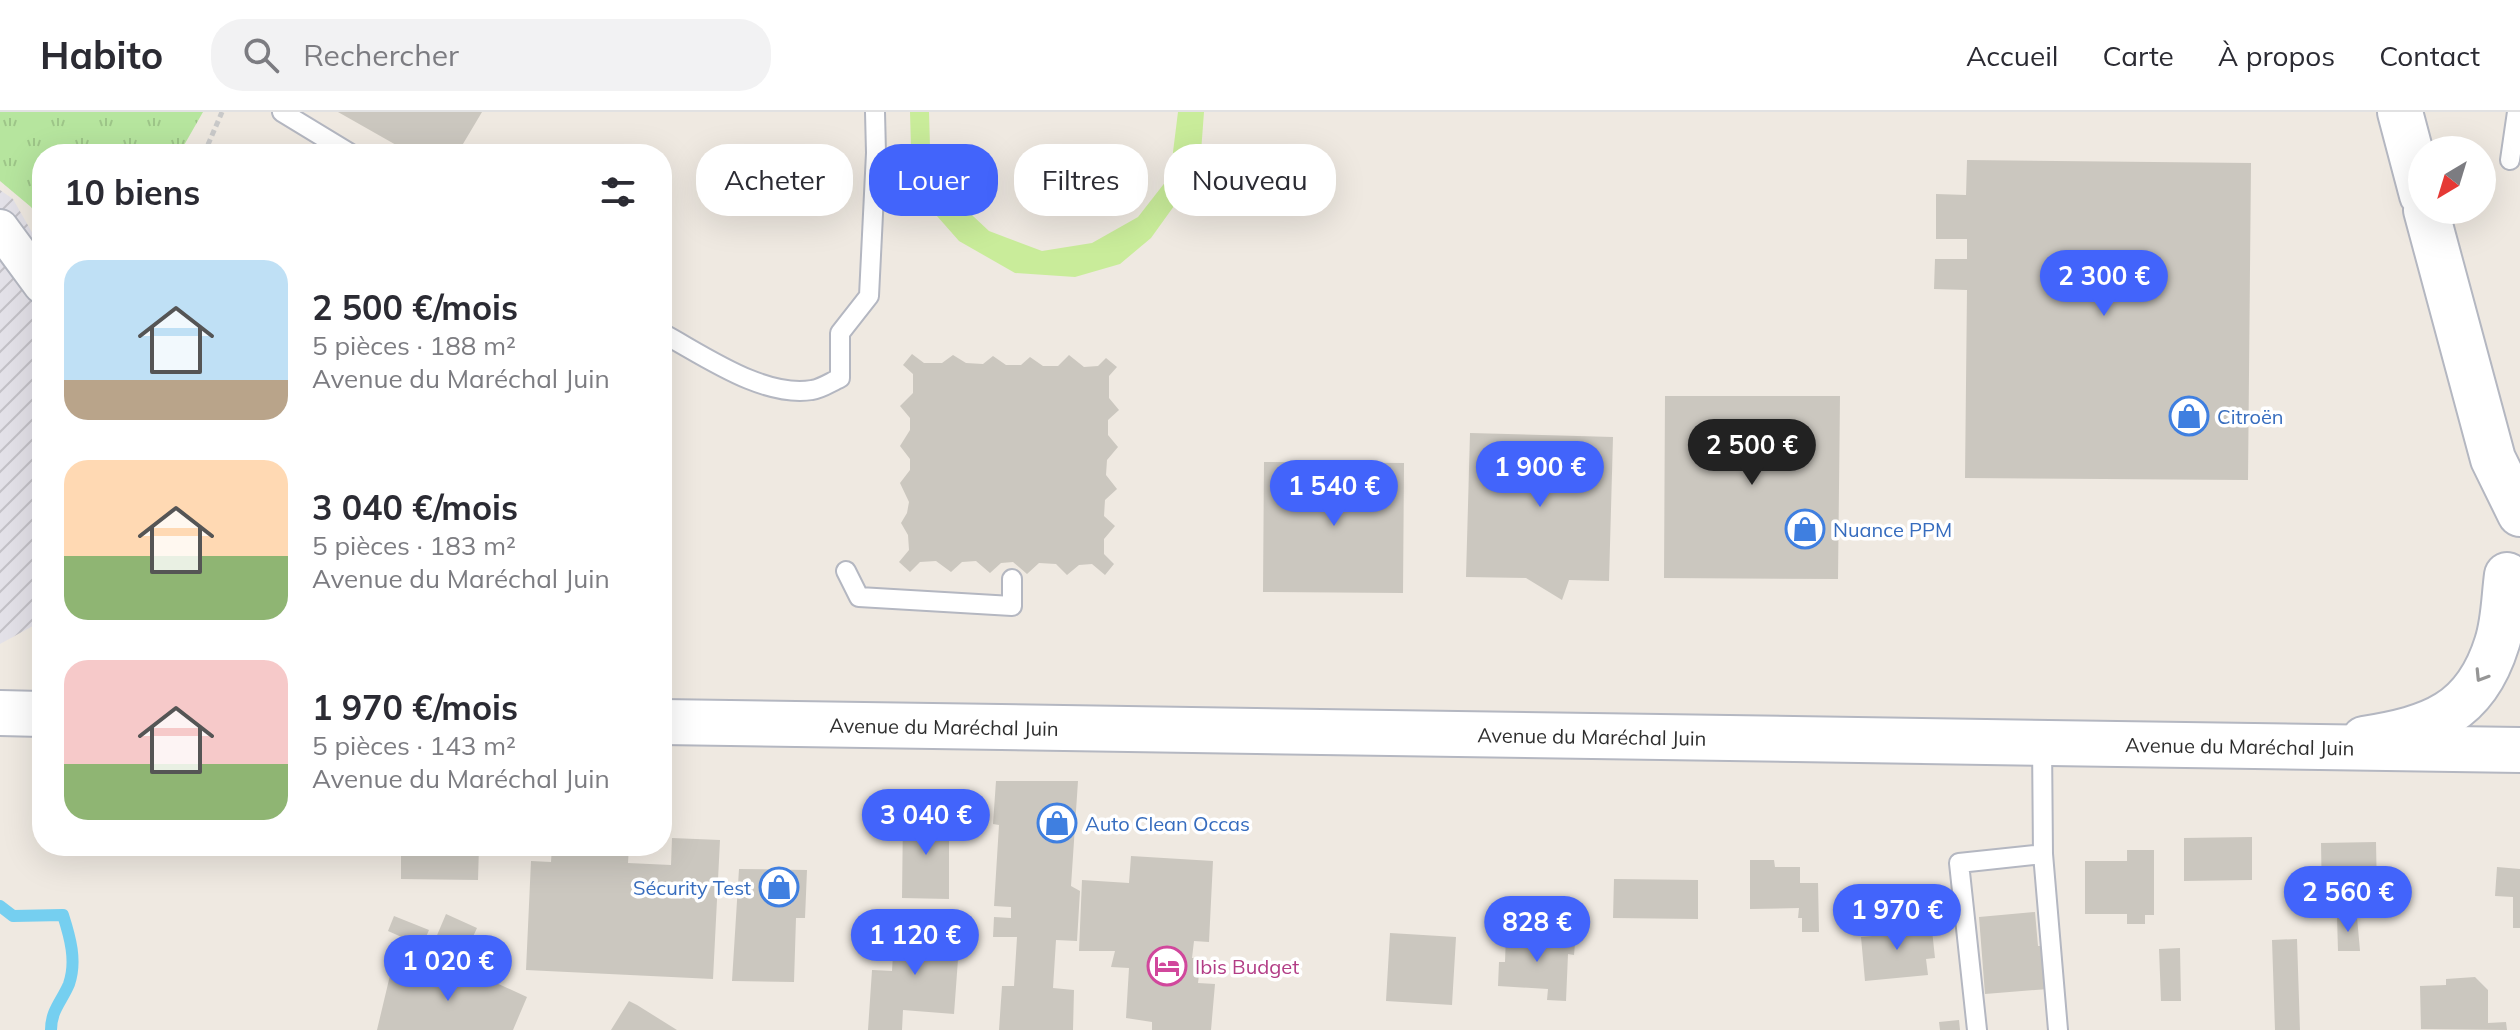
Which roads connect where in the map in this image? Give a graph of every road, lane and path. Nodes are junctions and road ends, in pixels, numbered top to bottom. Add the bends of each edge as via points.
1 (222, 112) edge
2 (282, 112) edge
3 (875, 112) edge
4 (2400, 112) edge
5 (2517, 112) edge
6 (2408, 142) edge
7 (208, 144) edge
8 (335, 144) edge
9 (2510, 160) dead end
10 (2430, 224) edge
11 (0, 228) edge
12 (32, 271) edge
13 (672, 338) edge
14 (2493, 459) junction
15 (2520, 514) edge
16 (846, 571) dead end
17 (2507, 575) junction
18 (1012, 579) dead end
19 (2520, 658) edge
20 (0, 713) edge
21 (32, 714) edge
22 (672, 722) edge
23 (2042, 742) junction
24 (2321, 746) junction
25 (2520, 750) edge
26 (2043, 854) junction
27 (1977, 1030) edge
28 (2058, 1030) edge

1 - 7 path
2 - 8 lane
3 - 13 lane via 869,296 840,333 840,378 812,390 779,389 748,379
4 - 6 main road
5 - 9 lane
10 - 14 main road
11 - 12 street
14 - 15 main road
14 - 17 main road
16 - 18 lane via 859,597 1012,606
17 - 19 main road
17 -> 24 main road via 2498,641 2484,676 2458,707 2417,729
20 - 21 main road
22 - 23 main road, Avenue du Maréchal Juin
23 - 24 main road, Avenue du Maréchal Juin
23 - 26 lane
24 - 25 main road, Avenue du Maréchal Juin
26 - 27 lane via 1959,863
26 - 28 lane

